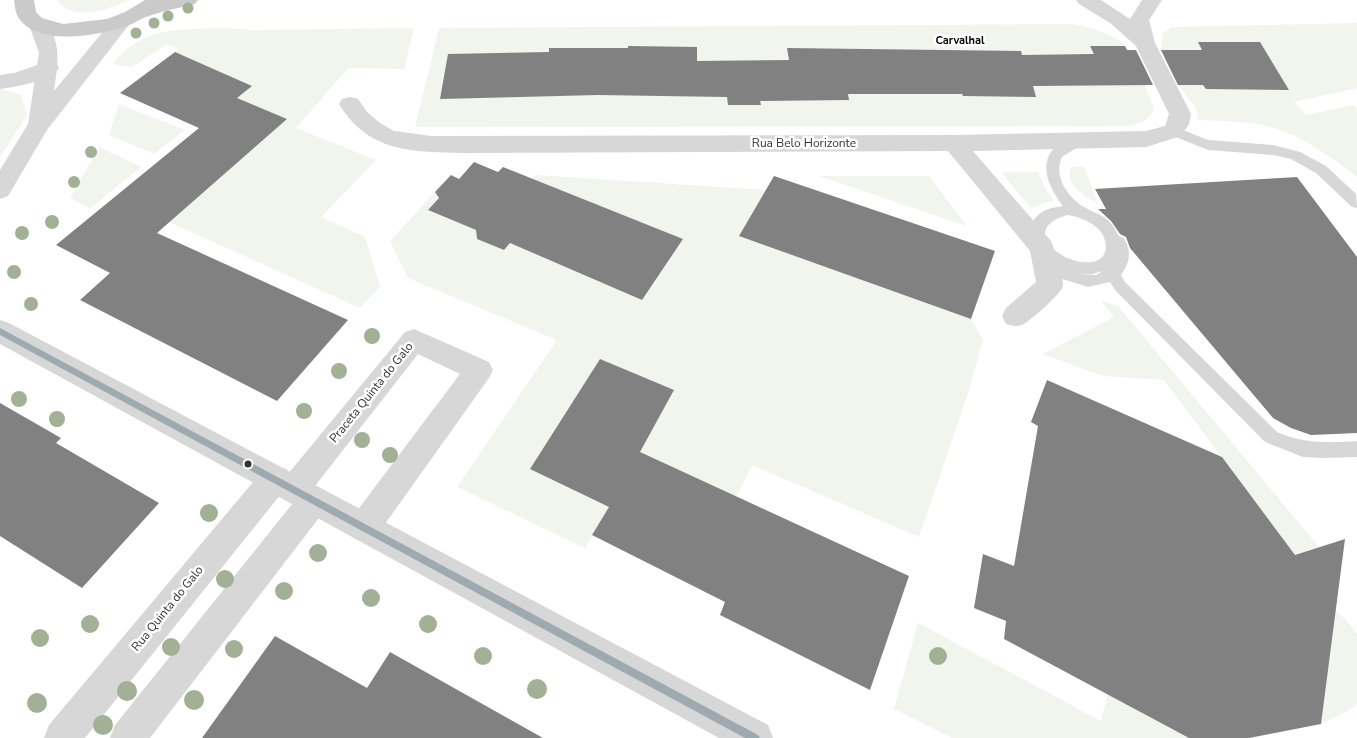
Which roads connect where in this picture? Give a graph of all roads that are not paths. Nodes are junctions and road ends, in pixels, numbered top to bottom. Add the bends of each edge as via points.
1 (158, 0) edge
2 (188, 0) edge
3 (1086, 0) edge
4 (1152, 0) edge
5 (19, 5) edge
6 (142, 12) junction
7 (122, 21) junction
8 (39, 25) junction
9 (1144, 43) junction
10 (49, 68) junction
11 (0, 82) edge
12 (350, 104) dead end
13 (39, 126) junction
14 (1173, 131) junction
15 (1079, 140) junction
16 (954, 143) junction
17 (2, 184) edge
18 (1344, 190) junction
19 (1357, 203) edge
20 (1080, 212) junction
21 (1357, 215) edge
22 (1042, 250) junction
23 (1109, 269) junction
24 (1014, 316) dead end
25 (0, 331) edge
26 (1357, 449) edge
27 (294, 490) junction
28 (364, 527) junction
29 (62, 738) edge
30 (128, 738) edge
31 (755, 738) edge

1 - 6 main road
2 - 6 main road
3 - 9 street via 1127,25
4 - 9 street via 1139,20
5 - 8 main road
6 - 7 main road
7 - 8 main road via 76,31
7 - 13 street
8 - 10 street via 49,52
9 - 14 street via 1180,114
10 - 11 street via 17,80
10 - 13 street
12 - 16 street, Rua Belo Horizonte via 359,119 379,133 405,143
13 - 17 street
14 - 15 street, Rua Belo Horizonte via 1146,139
14 - 18 lane via 1213,146 1288,152 1308,161
15 - 16 street, Rua Belo Horizonte
15 - 20 lane via 1056,156 1052,173 1064,196
16 - 22 street
18 - 19 lane
18 - 21 lane
20 - 22 lane via 1056,211 1040,221 1037,237
20 - 23 lane via 1102,223 1122,247 1120,268
22 - 23 lane via 1058,272 1072,278 1101,280
22 - 24 street via 1050,286
23 - 26 lane via 1120,286 1271,437 1303,450
25 - 27 street
27 - 28 street
27 - 28 street, Praceta Quinta do Galo via 414,340 479,370
27 - 29 street, Rua Quinta do Galo
27 - 30 street
28 - 31 street

